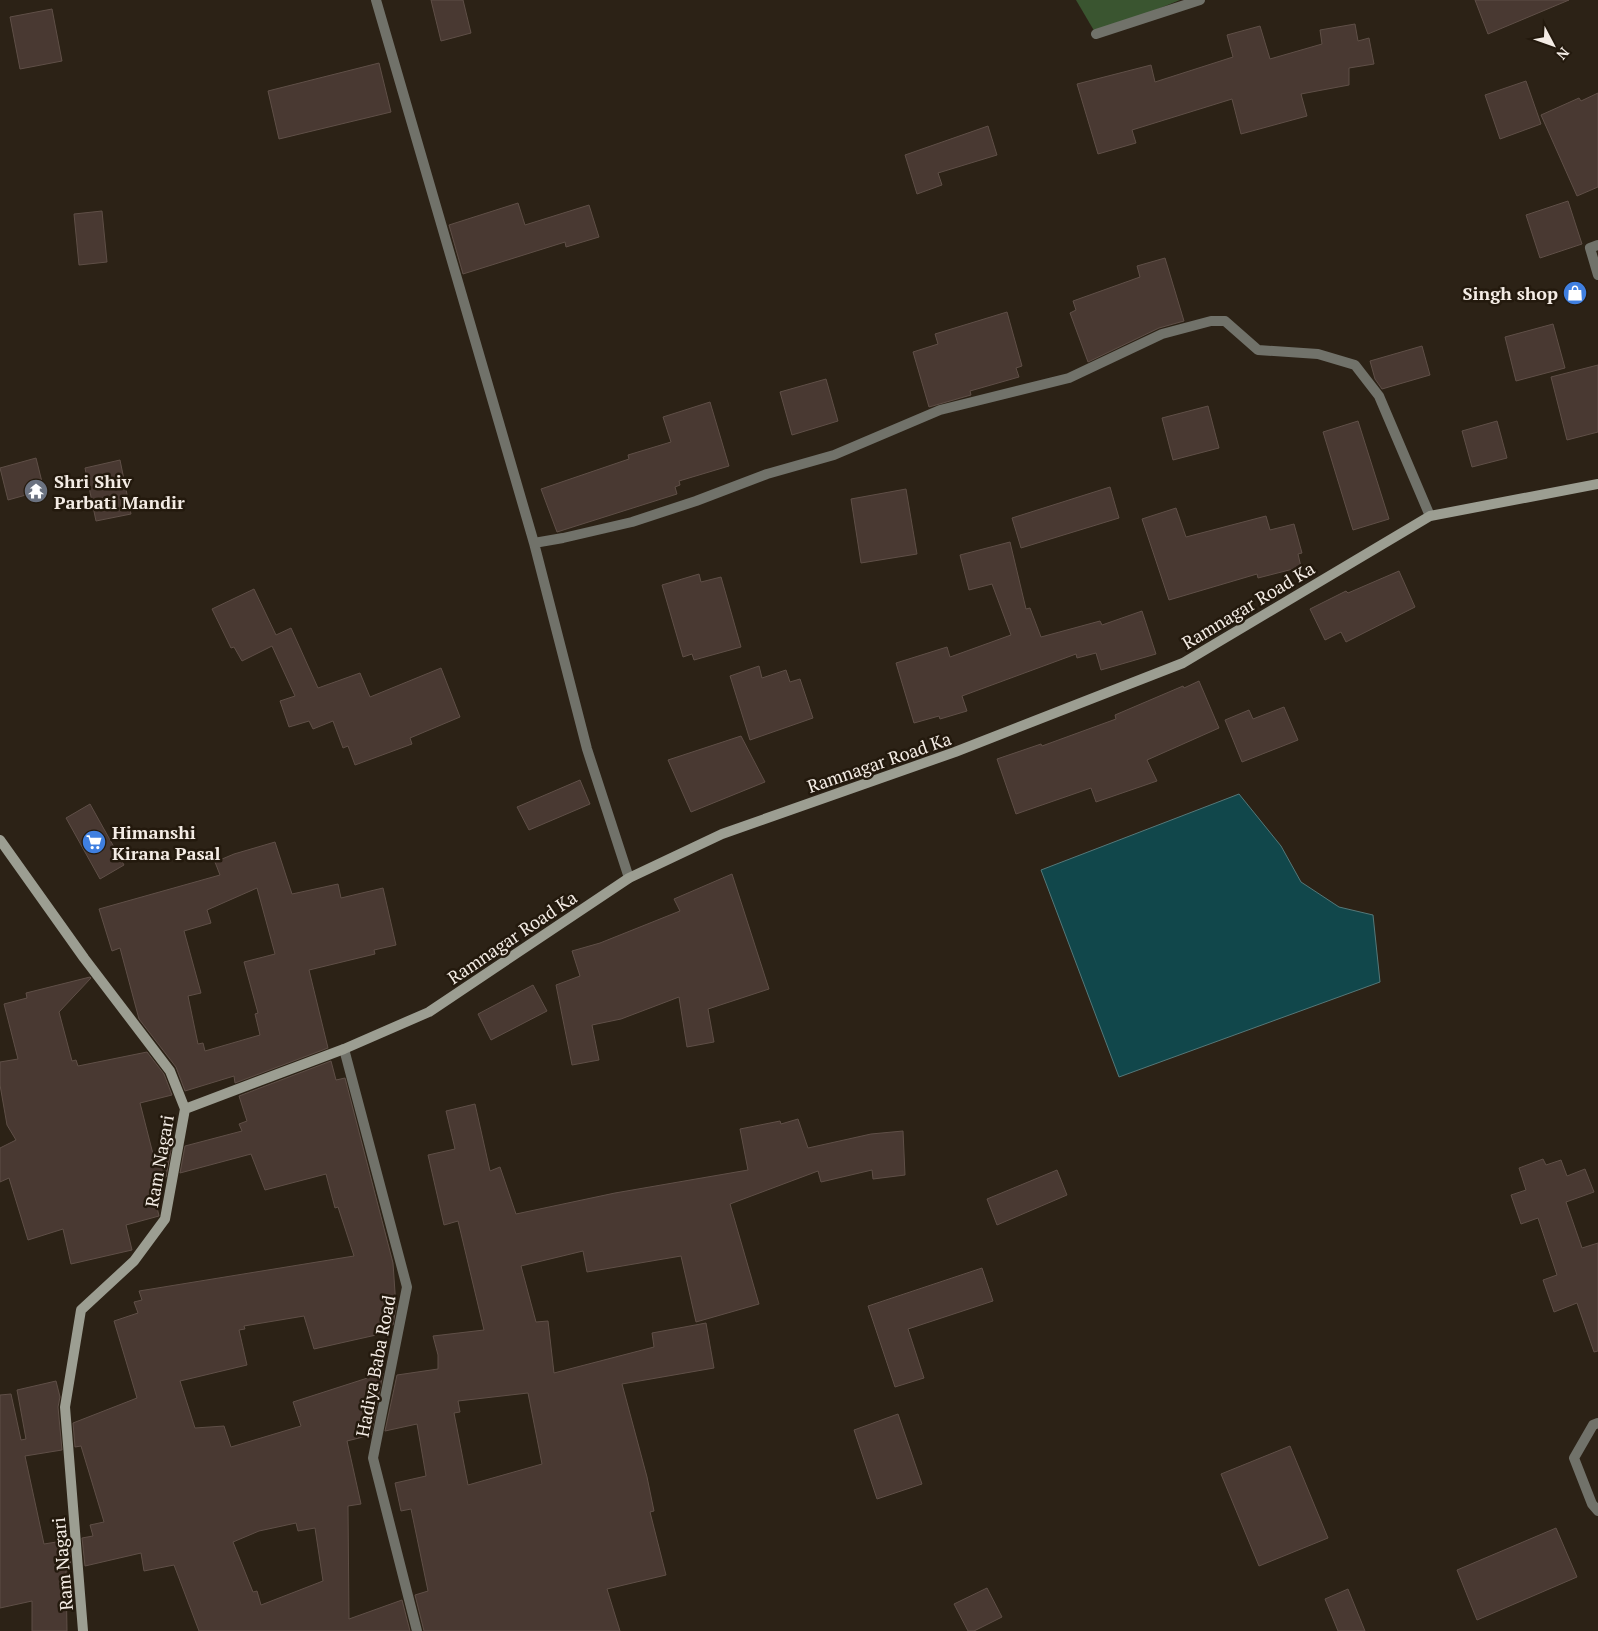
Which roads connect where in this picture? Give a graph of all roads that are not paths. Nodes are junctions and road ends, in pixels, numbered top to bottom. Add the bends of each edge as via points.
1 (376, 0) edge
2 (1200, 0) edge
3 (1096, 34) dead end
4 (1598, 245) edge
5 (1598, 275) edge
6 (1598, 484) edge
7 (1430, 516) junction
8 (534, 543) junction
9 (0, 840) edge
10 (629, 878) junction
11 (344, 1049) junction
12 (185, 1109) junction
13 (1598, 1422) edge
14 (1598, 1511) edge
15 (83, 1631) edge
16 (417, 1631) edge

1 - 8 street
2 - 3 street
4 - 5 street via 1590,248
6 - 7 street, Ramnagar Road Ka
7 - 8 street via 1379,396 1355,365 1318,354 1258,350 1225,321 1211,321 1162,334 1069,378 940,410 834,455 767,474 687,504 632,522
7 - 10 street, Ramnagar Road Ka via 1183,663 956,752 722,834
8 - 10 street via 587,749
9 - 12 street, Ram Nagari via 170,1071
10 - 11 street, Ramnagar Road Ka via 430,1012
11 - 12 street, Ramnagar Road Ka
11 - 16 street, Hadiya Baba Road via 407,1287 373,1458
12 - 15 street, Ram Nagari via 165,1219 134,1261 81,1310 65,1407
13 - 14 street via 1574,1458 1592,1504

